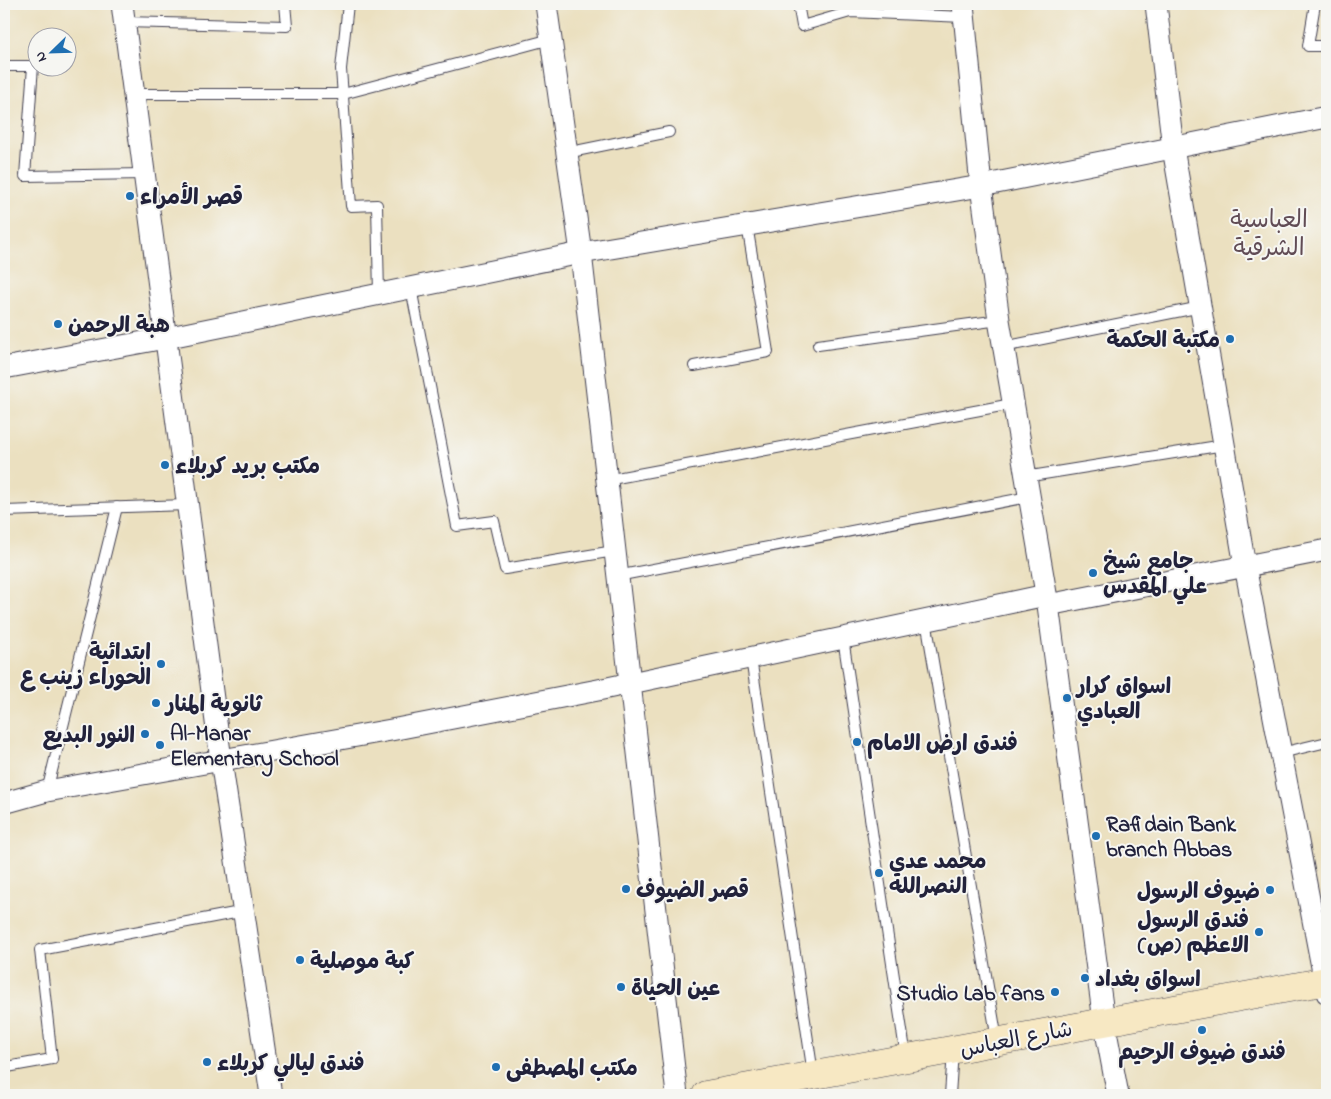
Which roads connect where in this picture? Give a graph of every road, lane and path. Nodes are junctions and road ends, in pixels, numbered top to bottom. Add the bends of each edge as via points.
1 (286, 4) edge
2 (348, 4) edge
3 (546, 4) edge
4 (798, 4) edge
5 (1156, 4) edge
6 (1315, 4) edge
7 (963, 10) edge
8 (123, 13) edge
9 (551, 39) junction
10 (1327, 46) edge
11 (4, 66) edge
12 (134, 94) junction
13 (343, 94) junction
14 (1327, 117) edge
15 (669, 132) dead end
16 (1173, 148) junction
17 (566, 153) junction
18 (144, 174) junction
19 (981, 186) junction
20 (747, 225) junction
21 (581, 253) junction
22 (411, 288) junction
23 (379, 294) junction
24 (1201, 307) junction
25 (999, 320) junction
26 (165, 338) junction
27 (818, 345) dead end
28 (1004, 347) junction
29 (694, 366) dead end
30 (4, 368) edge
31 (1012, 404) junction
32 (1224, 445) junction
33 (606, 480) junction
34 (1027, 487) junction
35 (187, 505) junction
36 (117, 507) junction
37 (4, 511) edge
38 (1327, 550) edge
39 (614, 551) junction
40 (1245, 566) junction
41 (617, 576) junction
42 (1047, 600) junction
43 (926, 620) junction
44 (843, 638) junction
45 (751, 658) junction
46 (629, 684) junction
47 (1327, 742) edge
48 (1281, 753) junction
49 (220, 760) junction
50 (47, 792) junction
51 (4, 803) edge
52 (244, 910) junction
53 (1327, 985) edge
54 (1104, 1021) junction
55 (997, 1041) junction
56 (953, 1050) junction
57 (906, 1058) junction
58 (7, 1067) dead end
59 (813, 1075) junction
60 (271, 1095) edge
61 (677, 1095) edge
62 (706, 1095) edge
63 (950, 1095) edge
64 (1118, 1095) edge

1 - 8 lane via 287,26
2 - 13 lane via 341,68
3 - 9 street
4 - 7 lane via 802,26 850,12
5 - 16 street
6 - 10 lane via 1308,46
7 - 19 street
8 - 12 street
9 - 13 lane
9 - 17 street
11 - 18 lane via 32,66 25,176
12 - 13 lane
12 - 18 street
13 - 23 lane via 351,206 378,204
14 - 16 street
15 - 17 lane
16 - 19 street
16 - 24 street
17 - 21 street
18 - 26 street
19 - 20 street
19 - 25 street
20 - 21 street
20 - 29 lane via 768,352
21 - 22 street
21 - 33 street
22 - 23 street
22 - 39 lane via 457,526 494,521 505,569
23 - 26 street
24 - 28 lane
24 - 32 street
25 - 27 lane
25 - 28 street
26 - 30 street
26 - 35 street
28 - 31 street
31 - 33 lane
31 - 34 street
32 - 34 lane
32 - 40 street
33 - 39 street
34 - 41 lane
34 - 42 street
35 - 36 lane
35 - 49 street
36 - 37 lane
36 - 50 lane
38 - 40 street
39 - 41 street
40 - 42 street
40 - 48 street
41 - 46 street
42 - 43 street
42 - 54 street
43 - 44 street
43 - 55 lane
44 - 45 street
44 - 57 lane
45 - 46 street
45 - 59 lane
46 - 49 street
46 - 61 street
47 - 48 lane
48 - 53 street
49 - 50 street
49 - 52 street
50 - 51 street
52 - 58 lane via 40,950 52,1059
52 - 60 street
53 - 54 main road, شارع العباس
54 - 55 main road, شارع العباس
54 - 64 street
55 - 56 main road, شارع العباس
56 - 57 main road, شارع العباس
56 - 63 lane
57 - 59 main road, شارع العباس
59 - 62 main road, شارع العباس

